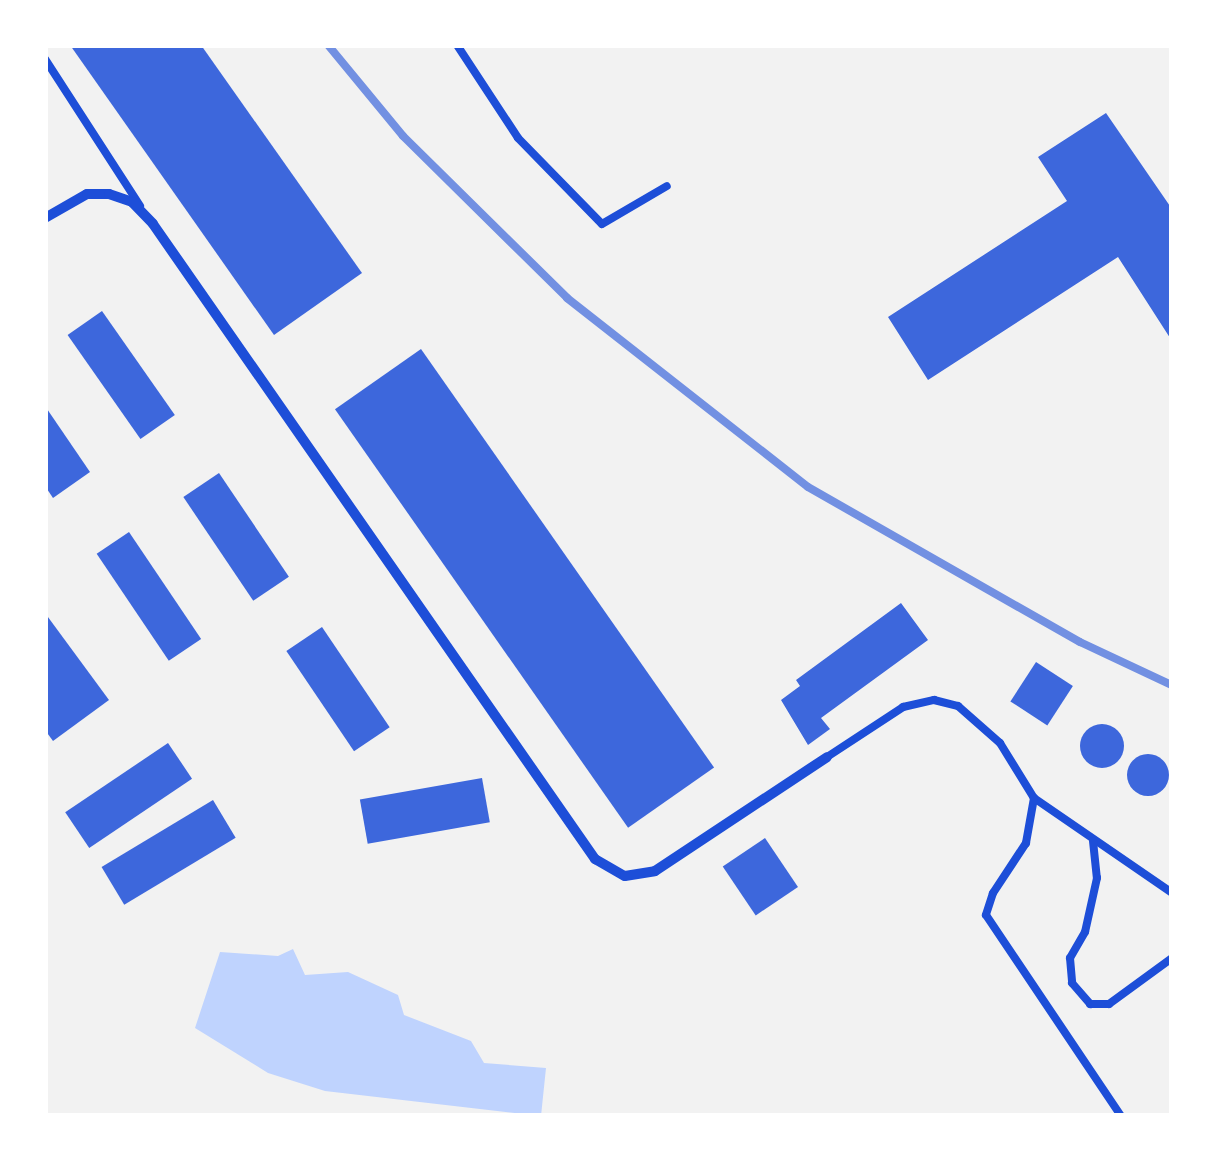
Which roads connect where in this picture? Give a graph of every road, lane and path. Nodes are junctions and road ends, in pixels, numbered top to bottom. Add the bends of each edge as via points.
1 (456, 45) edge
2 (45, 58) edge
3 (667, 186) dead end
4 (45, 218) edge
5 (152, 224) junction
6 (827, 757) joint
7 (1034, 798) junction
8 (1093, 841) junction
9 (1172, 892) edge
10 (1172, 958) edge
11 (1121, 1116) edge

1 - 3 lane via 518,138 602,224
2 - 5 lane
4 - 5 street via 87,194 109,194 132,202
5 - 6 street via 595,859 624,876 655,871
6 - 7 lane via 902,708 934,700 979,720
7 - 8 lane
7 - 11 lane via 1026,843 993,892 986,916
8 - 9 lane
8 - 10 lane via 1097,878 1085,932 1070,958 1072,983 1090,1004 1109,1004

